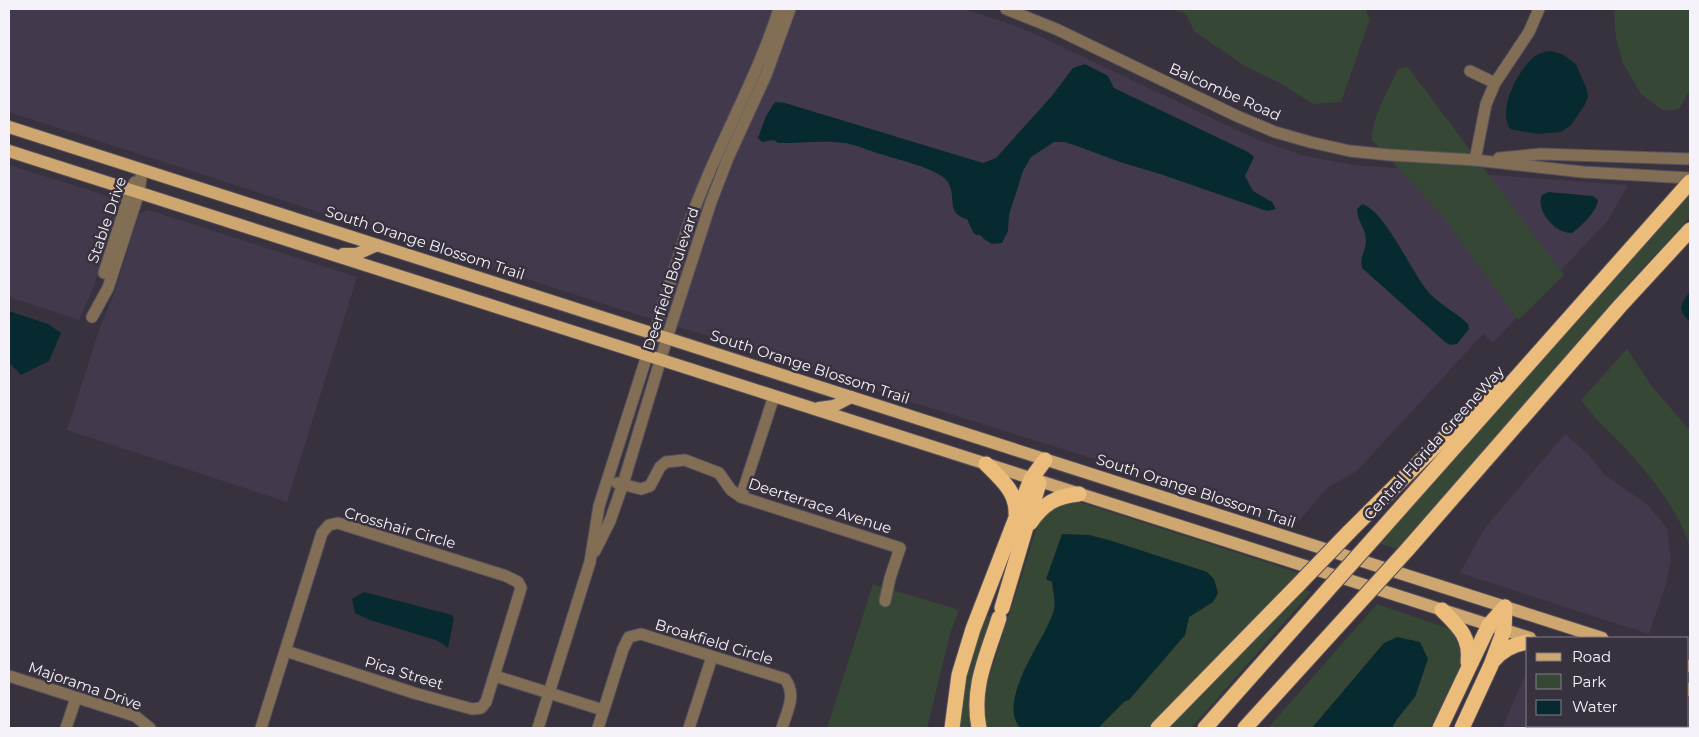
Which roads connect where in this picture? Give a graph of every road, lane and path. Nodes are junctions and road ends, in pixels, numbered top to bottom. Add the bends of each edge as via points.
1 (779, 9) edge
2 (790, 9) edge
3 (1006, 9) edge
4 (1539, 9) edge
5 (1470, 71) dead end
6 (1495, 83) junction
7 (9, 127) edge
8 (9, 150) edge
9 (1690, 159) edge
10 (1475, 160) junction
11 (142, 170) junction
12 (1690, 178) edge
13 (1686, 187) edge
14 (135, 191) junction
15 (697, 198) junction
16 (711, 202) junction
17 (1690, 230) edge
18 (377, 245) junction
19 (333, 254) junction
20 (1598, 286) junction
21 (653, 334) junction
22 (667, 338) junction
23 (647, 355) junction
24 (661, 360) junction
25 (774, 396) junction
26 (851, 397) junction
27 (814, 409) junction
28 (1044, 460) junction
29 (986, 464) junction
30 (607, 479) junction
31 (1035, 480) junction
32 (622, 484) junction
33 (1079, 494) junction
34 (742, 497) junction
35 (1016, 517) junction
36 (1025, 530) junction
37 (590, 562) junction
38 (885, 601) dead end
39 (1358, 605) junction
40 (1505, 607) junction
41 (1442, 610) junction
42 (1488, 625) junction
43 (1504, 630) junction
44 (1527, 637) edge
45 (1599, 637) edge
46 (1526, 643) edge
47 (286, 651) junction
48 (712, 657) junction
49 (1491, 665) junction
50 (1468, 667) junction
51 (9, 676) edge
52 (495, 676) junction
53 (549, 693) junction
54 (76, 698) junction
55 (603, 710) junction
56 (66, 728) edge
57 (150, 728) edge
58 (261, 728) edge
59 (538, 728) edge
60 (598, 728) edge
61 (689, 728) edge
62 (782, 728) edge
63 (952, 728) edge
64 (979, 728) edge
65 (1158, 728) edge
66 (1205, 728) edge
67 (1245, 728) edge
68 (1255, 728) edge
69 (1440, 728) edge
70 (1462, 728) edge

1 - 15 street, Deerfield Boulevard via 769,41
2 - 16 street, Deerfield Boulevard via 766,76
3 - 10 street, Balcombe Road via 1056,29 1275,132 1350,151
4 - 6 street via 1529,32
5 - 6 street
6 - 10 street via 1486,104
7 - 11 main road, South Orange Blossom Trail
8 - 14 main road
9 - 10 street, Balcombe Road via 1541,154
10 - 12 street, Balcombe Road via 1583,172
11 - 14 street, Stable Drive
11 - 18 main road, South Orange Blossom Trail
13 - 20 highway, Central Florida GreeneWay
14 - 14 street, Stable Drive via 92,316 108,288
14 - 19 main road
15 - 16 street
15 - 21 street, Deerfield Boulevard
16 - 22 street, Deerfield Boulevard
17 - 39 highway, bridge
18 - 19 main road via 357,254
18 - 21 main road, South Orange Blossom Trail
19 - 23 main road
20 - 65 highway, bridge via 1349,532
20 - 66 highway, Central Florida GreeneWay, bridge
21 - 22 main road, South Orange Blossom Trail
21 - 23 street, Deerfield Boulevard
22 - 24 street, Deerfield Boulevard
22 - 26 main road, South Orange Blossom Trail
23 - 24 main road
23 - 30 street, Deerfield Boulevard
24 - 25 main road
24 - 32 street, Deerfield Boulevard
25 - 27 main road
25 - 34 street
26 - 27 main road via 834,406
26 - 28 main road, South Orange Blossom Trail
27 - 29 main road
28 - 31 highway
28 - 40 main road, South Orange Blossom Trail
29 - 31 main road
29 - 35 highway via 1010,489 1016,505
30 - 32 street, Deerterrace Avenue
30 - 37 street, Deerfield Boulevard via 598,506
31 - 33 main road
31 - 35 highway
31 - 36 highway
32 - 34 street, Deerterrace Avenue via 641,489 650,486 666,462 685,460 719,473 731,490
32 - 37 street, Deerfield Boulevard via 610,521
33 - 36 highway via 1051,501 1037,512
33 - 41 main road
34 - 38 street, Deerterrace Avenue via 900,548
35 - 63 highway via 962,666
36 - 64 highway via 980,675 976,695
37 - 53 street, Deerfield Boulevard
39 - 67 highway
39 - 68 highway
40 - 42 highway
40 - 43 highway
40 - 45 main road, South Orange Blossom Trail
41 - 42 main road
41 - 50 highway via 1465,637
42 - 43 main road
42 - 50 highway
43 - 44 main road
43 - 49 highway
46 - 49 highway via 1509,647
47 - 52 street, Pica Street via 472,709 481,708 486,702
47 - 52 street, Crosshair Circle via 322,534 329,525 338,523 518,582 522,588
47 - 58 street, Crosshair Circle
48 - 55 street, Broakfield Circle via 641,634 629,637
48 - 61 street
48 - 62 street, Broakfield Circle via 785,680 791,687 792,696
49 - 70 highway
50 - 69 highway
51 - 54 street, Majorama Drive
52 - 53 street
53 - 55 street
53 - 59 street, Deerfield Boulevard
54 - 56 street
54 - 57 street, Majorama Drive via 135,716
55 - 60 street, Broakfield Circle

